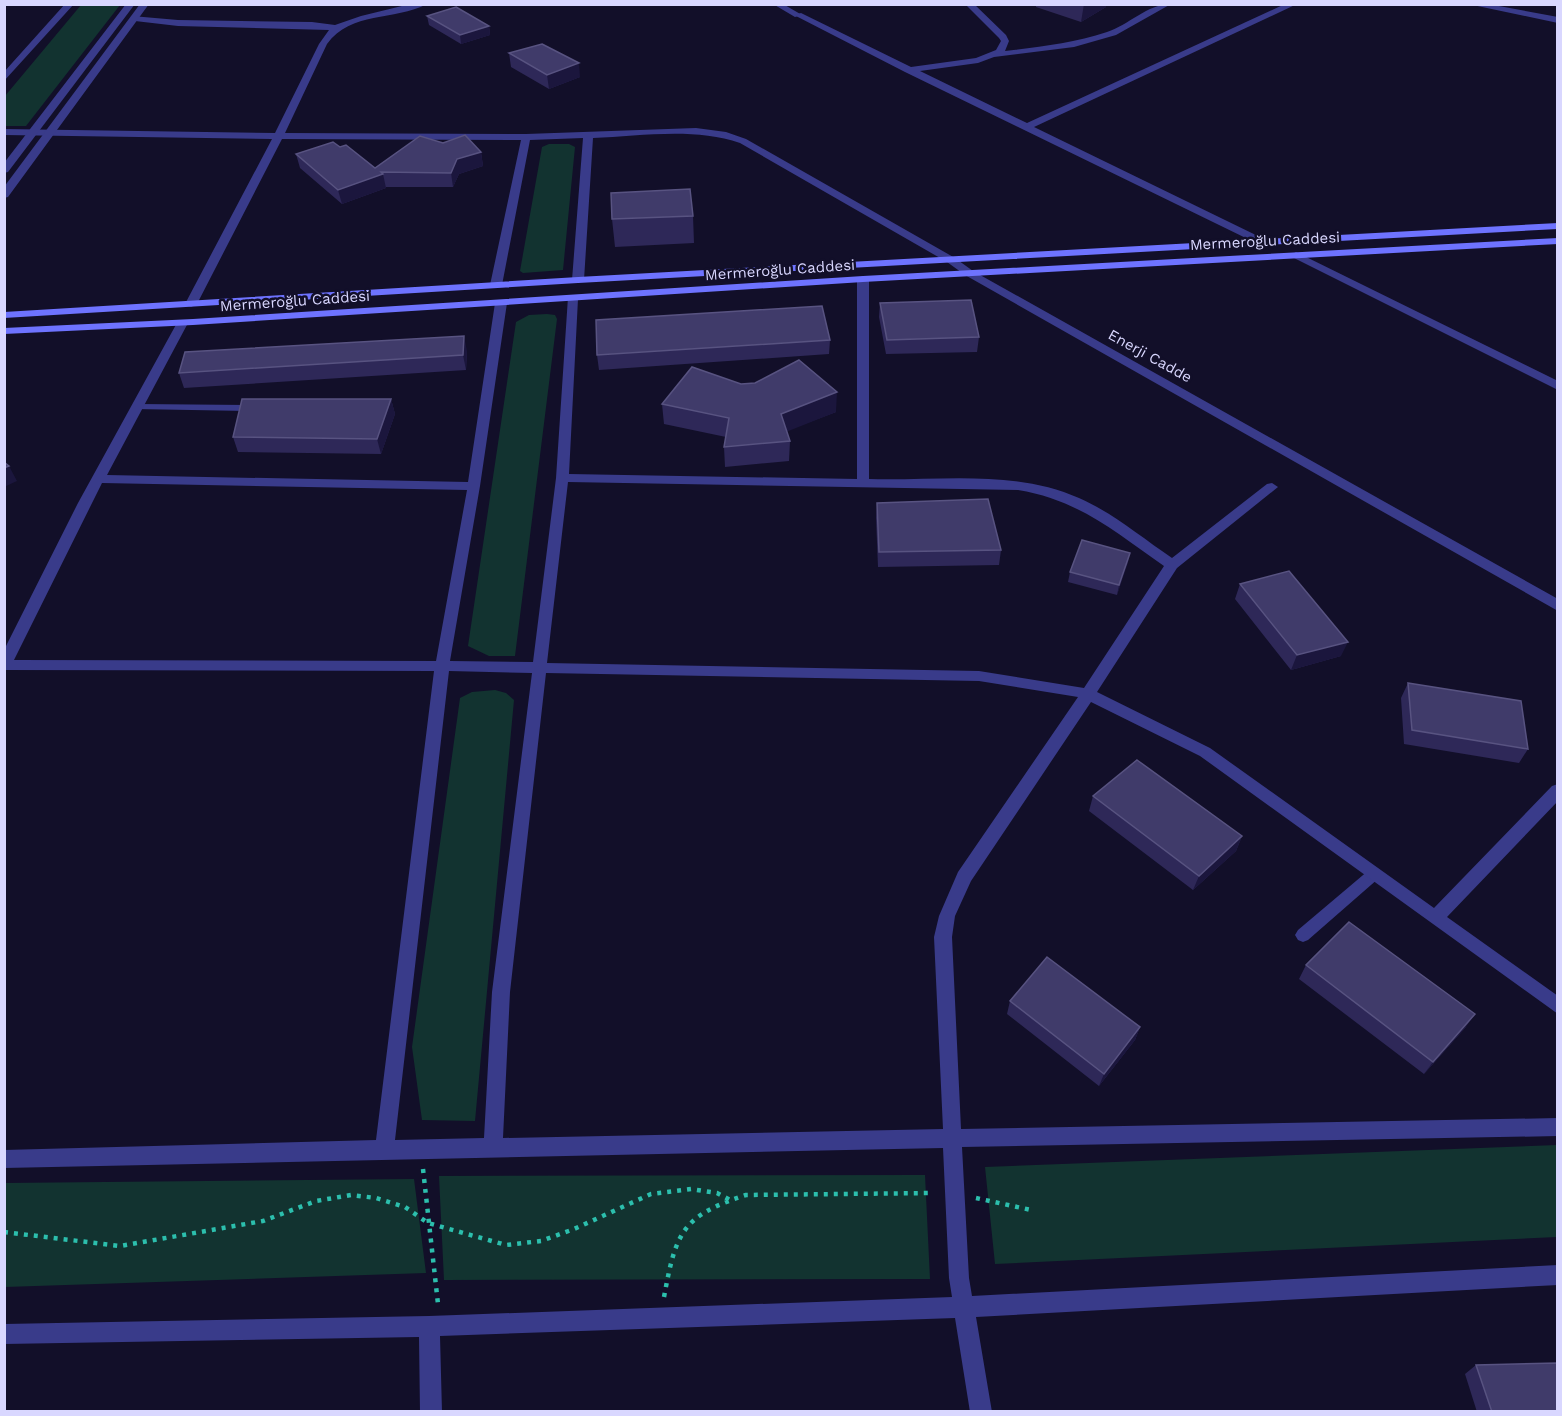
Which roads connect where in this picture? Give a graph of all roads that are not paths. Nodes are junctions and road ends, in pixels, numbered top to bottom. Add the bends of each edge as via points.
1 (70, 4) edge
2 (131, 4) edge
3 (145, 4) edge
4 (423, 4) edge
5 (776, 4) edge
6 (969, 4) edge
7 (1167, 4) edge
8 (1293, 4) edge
9 (1472, 4) edge
10 (798, 15) joint
11 (135, 18) junction
12 (1557, 20) edge
13 (337, 28) junction
14 (996, 55) junction
15 (908, 70) junction
16 (4, 78) edge
17 (1026, 127) junction
18 (4, 132) edge
19 (34, 134) junction
20 (50, 134) junction
21 (588, 134) junction
22 (279, 136) junction
23 (526, 136) junction
24 (4, 170) edge
25 (4, 195) edge
26 (1557, 226) edge
27 (1260, 241) junction
28 (1557, 241) edge
29 (1296, 255) junction
30 (951, 260) junction
31 (969, 273) junction
32 (863, 279) junction
33 (578, 280) junction
34 (496, 285) junction
35 (572, 299) junction
36 (501, 303) junction
37 (191, 304) junction
38 (7, 314) edge
39 (182, 323) junction
40 (4, 331) edge
41 (1557, 386) edge
42 (138, 407) junction
43 (248, 408) edge
44 (98, 478) junction
45 (562, 478) junction
46 (863, 482) junction
47 (474, 486) junction
48 (1272, 487) dead end
49 (1172, 565) junction
50 (1557, 606) edge
51 (5, 665) edge
52 (442, 666) junction
53 (539, 667) junction
54 (1088, 694) junction
55 (1557, 790) edge
56 (1374, 874) junction
57 (1435, 918) junction
58 (1303, 935) dead end
59 (1557, 1006) edge
60 (1557, 1127) edge
61 (951, 1140) junction
62 (493, 1148) junction
63 (384, 1149) junction
64 (4, 1159) edge
65 (1557, 1275) edge
66 (964, 1307) junction
67 (435, 1326) junction
68 (4, 1334) edge
69 (431, 1412) edge
70 (981, 1412) edge

1 - 16 street
2 - 19 street
3 - 11 street
4 - 13 street
5 - 10 lane
6 - 14 street via 1003,37 1004,46
7 - 14 street via 1113,33 1071,45
8 - 17 street
9 - 12 street
10 - 15 street
11 - 13 street
11 - 20 street
13 - 22 street via 324,44
14 - 15 street
15 - 17 street
17 - 27 street
18 - 19 street, Enerji Cadde
19 - 20 street, Enerji Cadde
19 - 24 street
20 - 22 street, Enerji Cadde
20 - 25 street
21 - 23 street, Enerji Cadde
21 - 30 street, Enerji Cadde via 696,131 726,135 743,141
21 - 33 street
22 - 23 street, Enerji Cadde
22 - 37 street
23 - 34 street
26 - 27 main road, Mermeroğlu Caddesi
27 - 30 main road, Mermeroğlu Caddesi
28 - 29 main road, Mermeroğlu Caddesi
29 - 31 main road, Mermeroğlu Caddesi
29 - 41 street
30 - 31 street, Enerji Cadde
30 - 33 main road, Mermeroğlu Caddesi
31 - 32 main road, Mermeroğlu Caddesi
31 - 50 street, Enerji Cadde
32 - 35 main road, Mermeroğlu Caddesi
32 - 46 street
33 - 34 main road, Mermeroğlu Caddesi
34 - 37 main road, Mermeroğlu Caddesi
35 - 36 main road, Mermeroğlu Caddesi
35 - 45 street
36 - 39 main road, Mermeroğlu Caddesi
36 - 47 street
37 - 38 main road, Mermeroğlu Caddesi
39 - 40 main road, Mermeroğlu Caddesi
39 - 42 street
42 - 43 lane
42 - 44 street
44 - 47 street
44 - 51 street
45 - 46 street
45 - 53 street
46 - 49 street via 994,485 1054,493 1110,519
47 - 52 street
48 - 49 street
49 - 54 street
51 - 52 street
52 - 53 street
52 - 63 street
53 - 54 street via 979,676
53 - 62 street via 501,992
54 - 56 street via 1205,752
54 - 61 street via 964,877 947,916 943,937
55 - 57 street
56 - 57 street
56 - 58 lane
57 - 59 street
60 - 61 street
61 - 62 street
61 - 66 street
62 - 63 street
63 - 64 street
65 - 66 street
66 - 67 street
66 - 70 street
67 - 68 street
67 - 69 street

